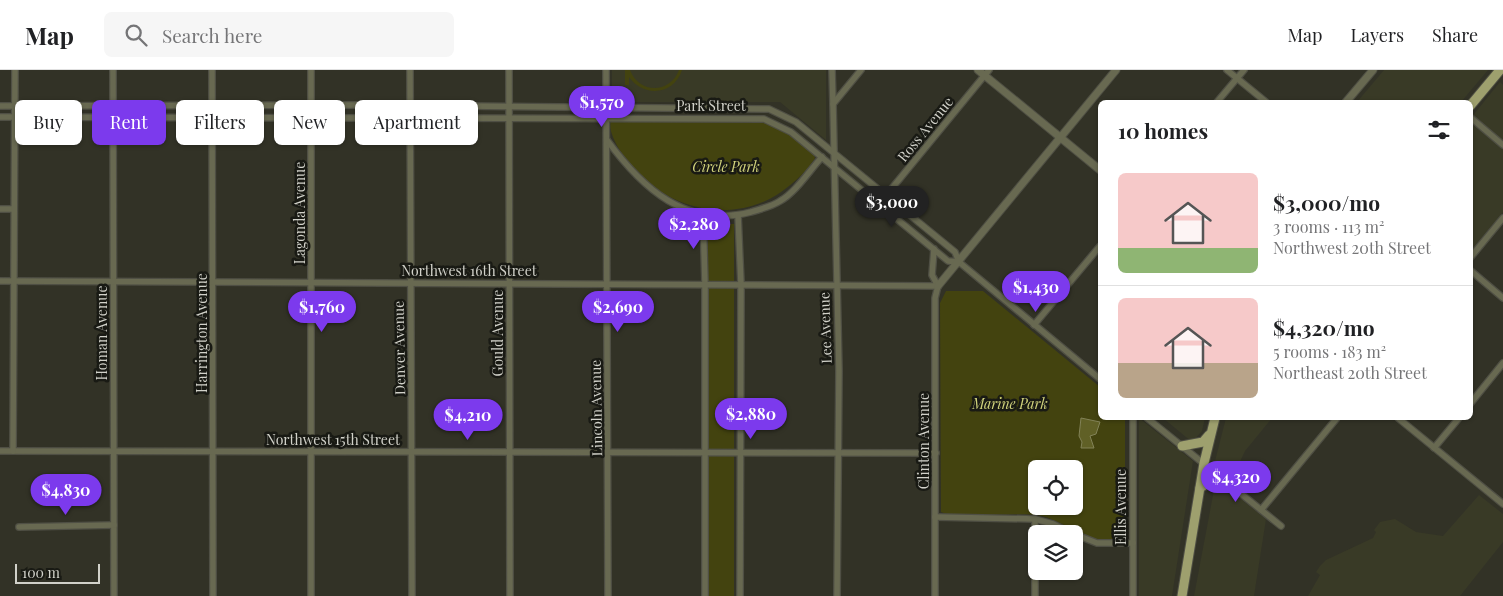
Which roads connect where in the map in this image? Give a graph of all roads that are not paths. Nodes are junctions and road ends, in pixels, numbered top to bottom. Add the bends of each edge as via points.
1 (15, 70) edge
2 (113, 70) edge
3 (212, 70) edge
4 (310, 70) edge
5 (410, 70) edge
6 (509, 70) edge
7 (606, 70) edge
8 (832, 70) edge
9 (861, 70) edge
10 (978, 70) edge
11 (1116, 70) edge
12 (1227, 70) edge
13 (1244, 70) edge
14 (1373, 70) edge
15 (1499, 70) edge
16 (987, 73) edge
17 (1237, 78) junction
18 (113, 100) edge
19 (213, 100) edge
20 (311, 100) edge
21 (411, 100) edge
22 (1219, 100) edge
23 (1264, 100) edge
24 (1348, 100) edge
25 (1473, 102) edge
26 (833, 104) junction
27 (0, 106) edge
28 (14, 106) junction
29 (92, 106) edge
30 (606, 106) junction
31 (478, 107) edge
32 (510, 107) junction
33 (0, 118) edge
34 (14, 118) junction
35 (92, 118) edge
36 (606, 118) junction
37 (478, 119) edge
38 (510, 120) junction
39 (1473, 120) edge
40 (1061, 138) junction
41 (607, 139) junction
42 (113, 145) edge
43 (213, 145) edge
44 (311, 145) edge
45 (411, 145) edge
46 (1503, 145) edge
47 (833, 152) junction
48 (822, 157) junction
49 (835, 168) junction
50 (1098, 168) edge
51 (886, 196) junction
52 (879, 204) junction
53 (0, 209) edge
54 (14, 209) junction
55 (703, 214) junction
56 (738, 215) junction
57 (1503, 218) edge
58 (1098, 248) edge
59 (934, 250) junction
60 (1473, 254) edge
61 (959, 262) junction
62 (1473, 273) edge
63 (0, 280) edge
64 (14, 281) junction
65 (114, 281) junction
66 (213, 282) junction
67 (312, 282) junction
68 (510, 282) junction
69 (411, 283) junction
70 (607, 283) junction
71 (705, 284) junction
72 (741, 284) junction
73 (836, 285) junction
74 (938, 286) junction
75 (1503, 298) edge
76 (1034, 325) junction
77 (1503, 363) edge
78 (1098, 377) edge
79 (1473, 400) edge
80 (1133, 420) edge
81 (1150, 420) edge
82 (1214, 420) edge
83 (1335, 420) edge
84 (1400, 420) edge
85 (1457, 420) edge
86 (1209, 435) junction
87 (1182, 446) junction
88 (1434, 448) junction
89 (0, 451) edge
90 (13, 451) junction
91 (114, 451) junction
92 (213, 451) junction
93 (312, 452) junction
94 (413, 452) junction
95 (510, 452) junction
96 (609, 452) junction
97 (704, 452) junction
98 (741, 452) junction
99 (838, 453) junction
100 (936, 453) junction
101 (1204, 463) junction
102 (1219, 476) junction
103 (1200, 488) junction
104 (1503, 504) edge
105 (1261, 510) junction
106 (935, 517) junction
107 (1035, 519) junction
108 (114, 525) junction
109 (1055, 525) edge
110 (1281, 526) dead end
111 (19, 528) dead end
112 (1083, 538) edge
113 (1133, 543) junction
114 (114, 596) edge
115 (214, 596) edge
116 (310, 596) edge
117 (412, 596) edge
118 (510, 596) edge
119 (608, 596) edge
120 (705, 596) edge
121 (740, 596) edge
122 (838, 596) edge
123 (936, 596) edge
124 (1035, 596) edge
125 (1133, 596) edge
126 (1182, 596) edge

1 - 28 street
2 - 18 street, Homan Avenue
3 - 19 street, Harrington Avenue
4 - 20 street, Lagonda Avenue
5 - 21 street, Denver Avenue
6 - 32 street, Gould Avenue
7 - 30 street, Lincoln Avenue
8 - 26 street, Lee Avenue
9 - 26 street
10 - 16 street
11 - 40 street
12 - 17 street
13 - 17 street
14 - 24 street
15 - 25 main road
16 - 40 street
16 - 51 street, Ross Avenue
17 - 22 street
17 - 23 street
26 - 47 street, Lee Avenue
27 - 28 street, Park Street
28 - 29 street, Park Street
28 - 34 street
30 - 32 street, Park Street
30 - 36 street, Lincoln Avenue
30 - 47 street, Park Street via 769,108 796,122
31 - 32 street, Park Street
32 - 38 street, Gould Avenue
33 - 34 street, Park Street
34 - 35 street, Park Street
34 - 54 street
36 - 38 street, Park Street
36 - 41 street, Lincoln Avenue
36 - 48 street, Park Street via 764,119 791,132
37 - 38 street, Park Street
38 - 68 street, Gould Avenue
39 - 46 street
40 - 50 street
40 - 61 street
41 - 55 street via 647,186 681,207
41 - 70 street, Lincoln Avenue
42 - 65 street, Homan Avenue
43 - 66 street, Harrington Avenue
44 - 67 street, Lagonda Avenue
45 - 69 street, Denver Avenue
47 - 49 street, Lee Avenue
47 - 51 street, Park Street
48 - 49 street, Park Street
48 - 56 street via 781,201
49 - 52 street, Park Street
49 - 73 street, Lee Avenue
51 - 52 street, Ross Avenue
51 - 61 street, Park Street via 955,252
52 - 59 street, Park Street
53 - 54 street
54 - 64 street
55 - 56 street
55 - 71 street
56 - 72 street
57 - 60 street
58 - 76 street
59 - 61 street, Park Street via 948,261
59 - 74 street, Clinton Avenue via 932,275
61 - 74 street
61 - 76 street
62 - 75 street
63 - 64 street, Northwest 16th Street
64 - 65 street, Northwest 16th Street
64 - 90 street
65 - 66 street, Northwest 16th Street
65 - 91 street, Homan Avenue
66 - 67 street, Northwest 16th Street
66 - 92 street, Harrington Avenue
67 - 69 street, Northwest 16th Street
67 - 93 street, Lagonda Avenue
68 - 69 street, Northwest 16th Street
68 - 70 street, Northwest 16th Street
68 - 95 street, Gould Avenue
69 - 94 street, Denver Avenue
70 - 71 street, Northwest 16th Street
70 - 96 street, Lincoln Avenue
71 - 72 street, Northwest 16th Street
71 - 97 street
72 - 73 street, Northwest 16th Street
72 - 98 street
73 - 74 street, Northwest 16th Street
73 - 99 street, Lee Avenue
74 - 100 street, Clinton Avenue via 935,298
76 - 78 street
77 - 79 street
80 - 113 street, Ellis Avenue
81 - 87 street
82 - 86 main road
83 - 105 street
84 - 88 street
85 - 88 street
86 - 87 main road via 1203,442
86 - 101 main road
87 - 101 street
88 - 104 street
89 - 90 street, Northwest 15th Street
90 - 91 street, Northwest 15th Street
91 - 92 street, Northwest 15th Street
91 - 108 street, Homan Avenue
92 - 93 street, Northwest 15th Street
92 - 115 street, Harrington Avenue
93 - 94 street, Northwest 15th Street
93 - 116 street, Lagonda Avenue
94 - 95 street, Northwest 15th Street
94 - 117 street, Denver Avenue
95 - 96 street, Northwest 15th Street
95 - 118 street, Gould Avenue
96 - 97 street, Northwest 15th Street
96 - 119 street, Lincoln Avenue
97 - 98 street, Northwest 15th Street
97 - 120 street
98 - 99 street, Northwest 15th Street
98 - 121 street
99 - 100 street, Northwest 15th Street
99 - 122 street, Lee Avenue
100 - 106 street, Clinton Avenue
101 - 102 street
101 - 103 main road
102 - 103 main road
102 - 105 street
103 - 126 main road
105 - 110 street
106 - 107 street
106 - 123 street, Clinton Avenue
107 - 109 street
107 - 124 street
108 - 111 street
108 - 114 street, Homan Avenue
112 - 113 street via 1097,543
113 - 125 street, Ellis Avenue

